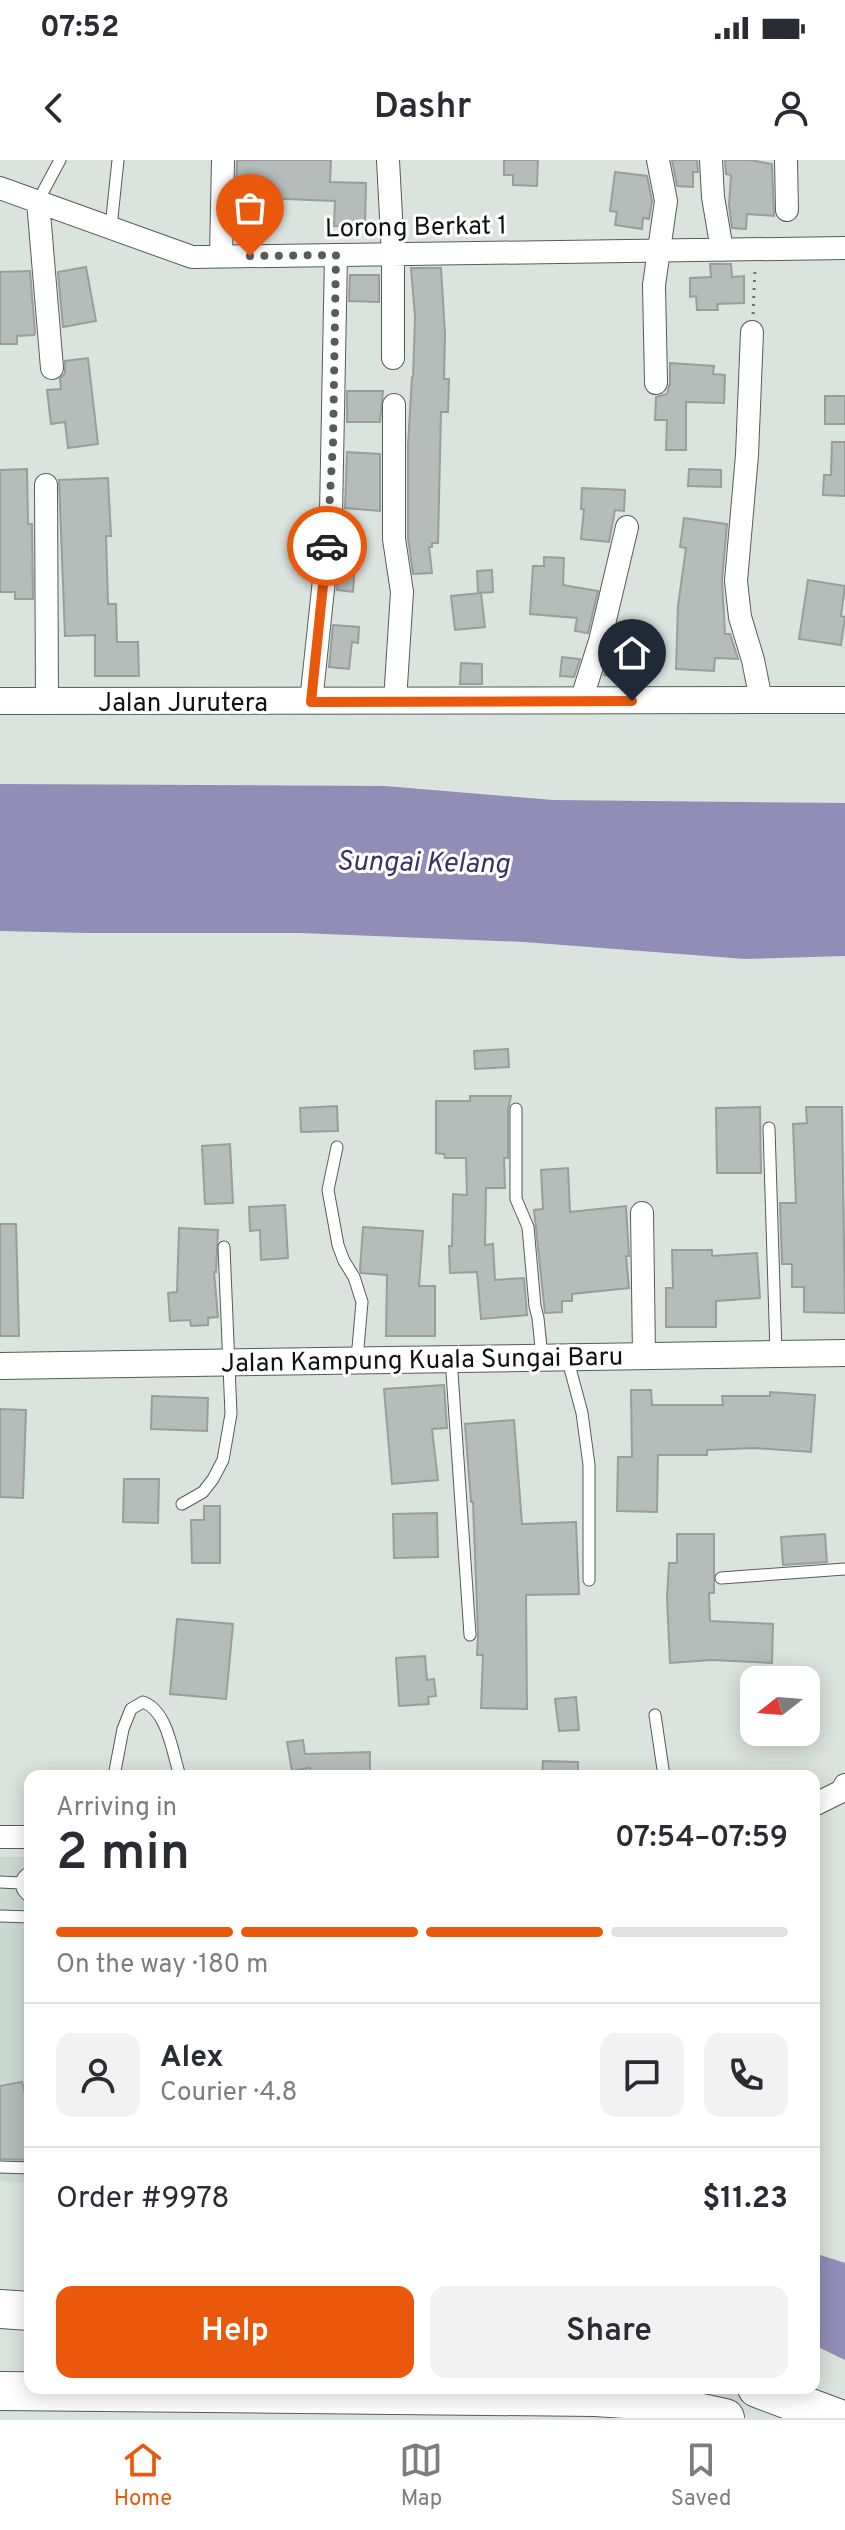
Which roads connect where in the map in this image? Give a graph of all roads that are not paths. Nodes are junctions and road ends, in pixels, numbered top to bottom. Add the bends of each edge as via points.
1 (60, 160) edge
2 (118, 160) edge
3 (223, 160) edge
4 (388, 160) edge
5 (658, 160) edge
6 (711, 160) edge
7 (786, 160) edge
8 (0, 188) edge
9 (38, 201) junction
10 (787, 210) dead end
11 (111, 227) junction
12 (845, 248) edge
13 (722, 250) junction
14 (659, 251) junction
15 (336, 255) junction
16 (393, 255) junction
17 (221, 256) junction
18 (752, 332) road end
19 (393, 358) dead end
20 (52, 368) dead end
21 (656, 383) dead end
22 (394, 405) dead end
23 (46, 485) dead end
24 (627, 527) dead end
25 (761, 700) junction
26 (845, 700) edge
27 (0, 701) edge
28 (47, 701) junction
29 (395, 701) junction
30 (581, 701) junction
31 (311, 702) junction
32 (516, 1109) dead end
33 (769, 1128) dead end
34 (337, 1147) dead end
35 (642, 1213) dead end
36 (224, 1247) dead end
37 (776, 1353) junction
38 (845, 1353) edge
39 (644, 1355) junction
40 (555, 1356) junction
41 (451, 1358) junction
42 (357, 1359) junction
43 (230, 1362) junction
44 (0, 1366) edge
45 (182, 1504) dead end
46 (845, 1569) edge
47 (721, 1578) dead end
48 (589, 1580) dead end
49 (470, 1635) dead end
50 (655, 1715) dead end
51 (115, 1770) edge
52 (178, 1770) edge
53 (663, 1770) edge
54 (845, 1785) edge
55 (820, 1802) edge
56 (0, 1837) edge
57 (24, 1837) edge
58 (24, 1876) edge
59 (0, 1882) edge
60 (21, 1883) junction
61 (24, 1892) edge
62 (0, 1916) edge
63 (24, 1917) edge
64 (0, 2167) edge
65 (24, 2168) edge
66 (0, 2309) edge
67 (24, 2311) edge
68 (0, 2391) edge
69 (24, 2391) edge
70 (298, 2394) edge
71 (773, 2394) edge
72 (725, 2418) edge
73 (837, 2418) edge

1 - 9 lane
2 - 11 lane
3 - 17 street
4 - 16 street
5 - 14 street via 666,201
6 - 13 street
7 - 10 street
8 - 9 street, Lorong Berkat 1
9 - 11 street, Lorong Berkat 1
9 - 20 street
11 - 17 street, Lorong Berkat 1 via 192,257
12 - 13 street, Lorong Berkat 1
13 - 14 street, Lorong Berkat 1
14 - 16 street, Lorong Berkat 1
14 - 21 street via 654,285
15 - 16 street, Lorong Berkat 1
15 - 17 street, Lorong Berkat 1
15 - 31 street via 331,514
16 - 19 street
18 - 25 street via 736,581
22 - 29 street via 394,539 402,592
23 - 28 street
24 - 30 street
25 - 26 street, Jalan Jurutera
25 - 30 street, Jalan Jurutera
27 - 28 street, Jalan Jurutera
28 - 31 street, Jalan Jurutera
29 - 30 street, Jalan Jurutera
29 - 31 street, Jalan Jurutera
32 - 40 lane via 516,1199 528,1227 535,1306
33 - 37 lane
34 - 42 lane via 328,1190 338,1245 362,1302
35 - 39 street
36 - 43 lane
37 - 38 street, Jalan Kampung Kuala Sungai Baru
37 - 39 street, Jalan Kampung Kuala Sungai Baru
39 - 40 street, Jalan Kampung Kuala Sungai Baru
40 - 41 street, Jalan Kampung Kuala Sungai Baru
40 - 48 lane via 582,1413 589,1465
41 - 42 street, Jalan Kampung Kuala Sungai Baru
41 - 49 lane
42 - 43 street, Jalan Kampung Kuala Sungai Baru
43 - 44 street, Jalan Kampung Kuala Sungai Baru
43 - 45 lane via 231,1414 223,1460 203,1492
46 - 47 lane
50 - 53 lane
51 - 52 lane via 131,1709 143,1702 161,1716
54 - 55 street
56 - 57 street
58 - 60 lane
59 - 60 lane
60 - 61 lane
62 - 63 lane
64 - 65 lane
66 - 67 highway
68 - 69 highway
70 - 72 highway via 595,2397 641,2400
71 - 73 highway

